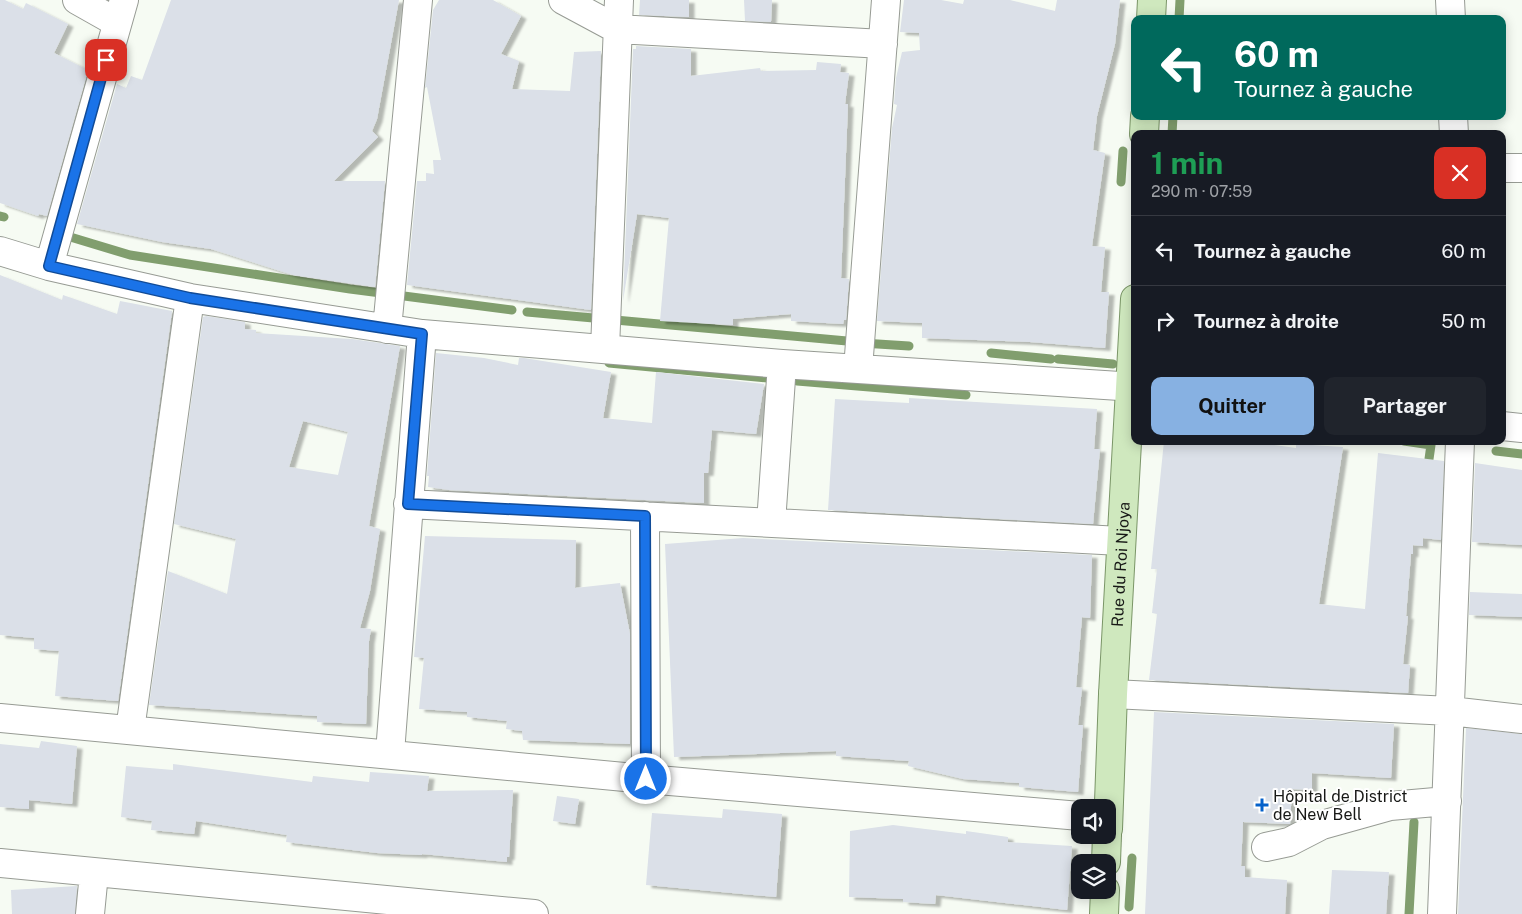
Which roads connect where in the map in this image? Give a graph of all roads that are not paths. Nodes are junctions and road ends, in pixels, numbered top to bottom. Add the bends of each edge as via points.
1 (77, 0) edge
2 (418, 0) edge
3 (563, 0) edge
4 (618, 0) edge
5 (886, 0) edge
6 (1152, 0) edge
7 (1450, 0) edge
8 (120, 11) edge
9 (1151, 15) edge
10 (1451, 15) edge
11 (617, 28) junction
12 (883, 44) junction
13 (1506, 168) edge
14 (1522, 168) edge
15 (0, 251) edge
16 (49, 266) junction
17 (190, 298) junction
18 (387, 329) junction
19 (422, 334) junction
20 (606, 349) junction
21 (782, 364) junction
22 (858, 369) junction
23 (1131, 387) edge
24 (1131, 413) edge
25 (1506, 426) edge
26 (1522, 428) edge
27 (1460, 445) edge
28 (408, 504) junction
29 (645, 516) junction
30 (771, 523) junction
31 (1121, 541) junction
32 (1113, 694) junction
33 (1450, 711) junction
34 (0, 718) edge
35 (1522, 719) edge
36 (130, 730) junction
37 (390, 753) junction
38 (646, 779) junction
39 (1109, 799) edge
40 (1447, 801) junction
41 (1071, 815) edge
42 (1266, 847) dead end
43 (0, 863) edge
44 (94, 873) junction
45 (1105, 899) edge
46 (475, 911) edge
47 (90, 914) edge
48 (534, 914) edge
49 (1104, 914) edge
50 (1442, 914) edge

1 - 8 street
2 - 18 street
3 - 11 street
4 - 11 street
5 - 12 street
6 - 9 main road
7 - 10 street
8 - 16 street
11 - 12 street
11 - 20 street
12 - 22 street
13 - 14 street
15 - 16 street
16 - 17 street
17 - 18 street
17 - 36 street
18 - 19 street
19 - 20 street
19 - 28 street
20 - 21 street
21 - 22 street
21 - 30 street
22 - 23 street
24 - 31 main road, Rue du Roi Njoya
25 - 26 street
27 - 33 street
28 - 29 street
28 - 37 street
29 - 30 street
29 - 38 street
30 - 31 street
31 - 32 main road, Rue du Roi Njoya
32 - 33 street
32 - 39 main road, Rue du Roi Njoya
33 - 35 street
33 - 40 street
34 - 36 street
36 - 37 street
37 - 38 street
38 - 41 street
40 - 42 street via 1390,806 1322,825 1290,842
40 - 50 street
43 - 44 street
44 - 46 street
44 - 47 street
45 - 49 main road
46 - 48 street

